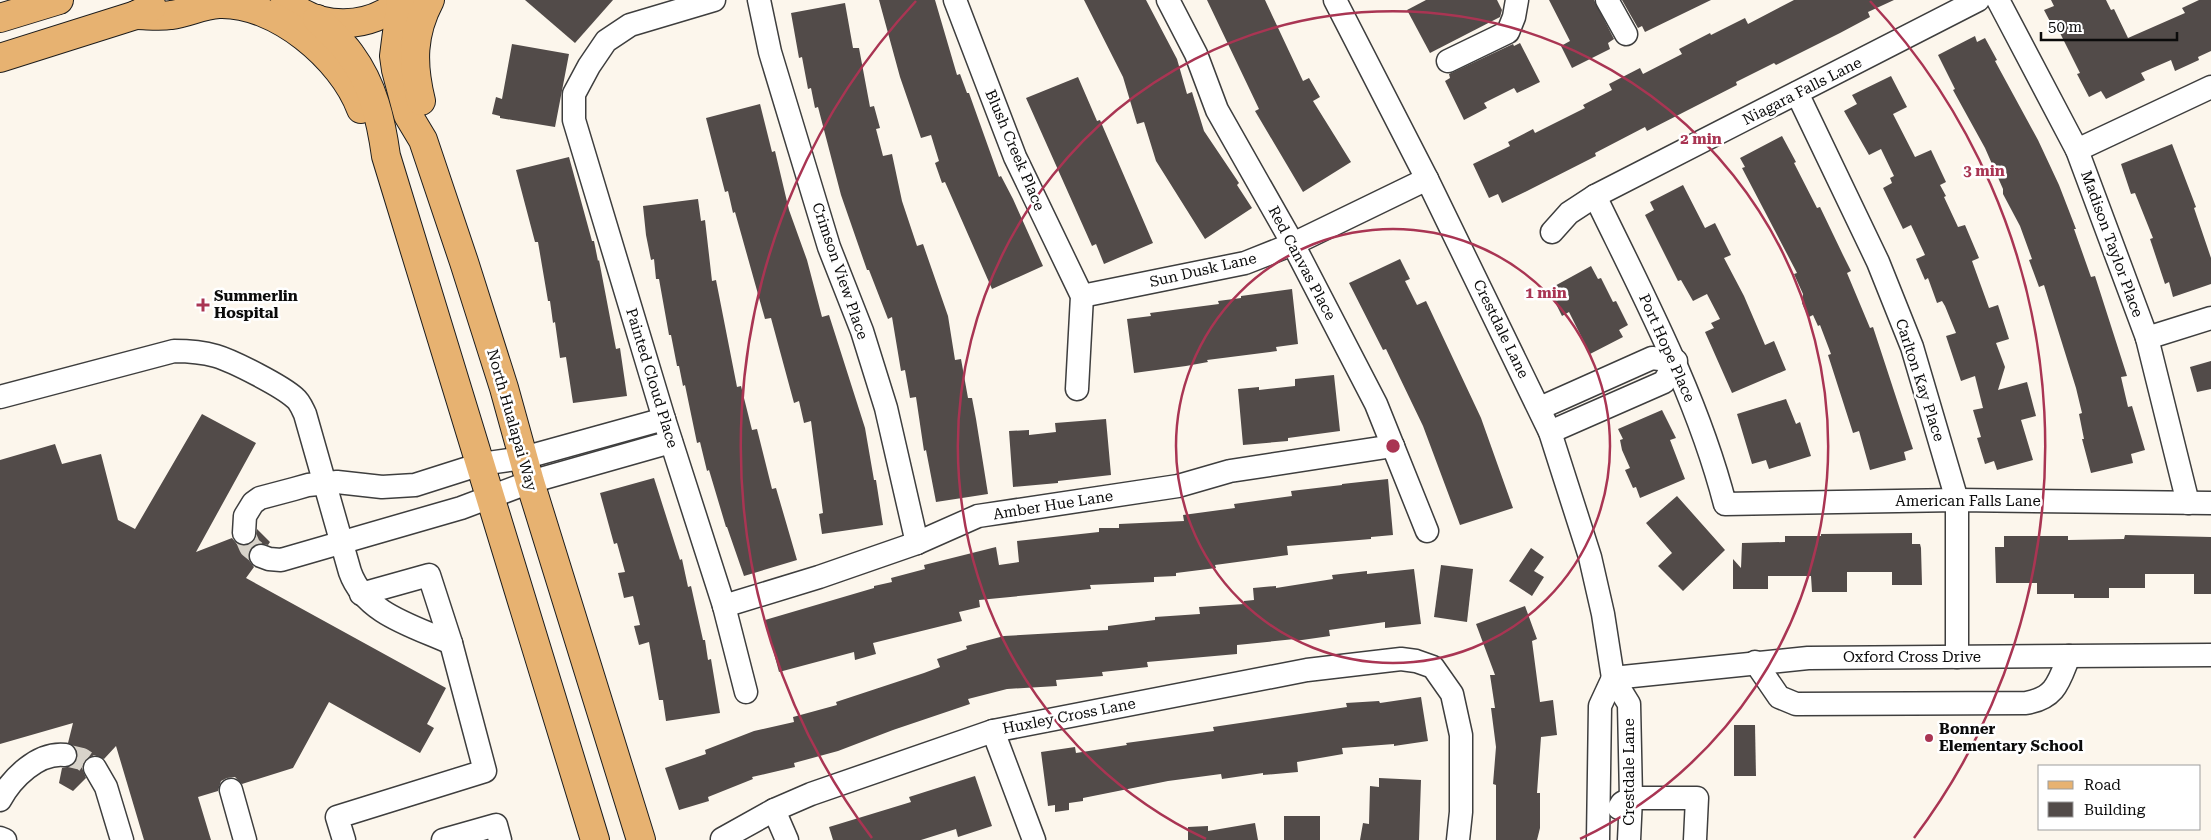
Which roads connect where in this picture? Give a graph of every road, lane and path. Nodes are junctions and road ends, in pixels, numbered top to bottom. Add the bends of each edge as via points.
1 (59, 0) edge
2 (167, 0) edge
3 (430, 0) edge
4 (714, 0) edge
5 (759, 0) edge
6 (955, 0) edge
7 (1168, 0) edge
8 (1335, 0) edge
9 (1517, 0) edge
10 (1607, 0) edge
11 (1978, 0) edge
12 (1998, 0) edge
13 (284, 1) edge
14 (402, 1) edge
15 (136, 15) junction
16 (0, 18) edge
17 (317, 19) junction
18 (1626, 34) dead end
19 (0, 58) edge
20 (1448, 61) dead end
21 (2211, 88) edge
22 (1797, 93) junction
23 (423, 140) junction
24 (2077, 150) junction
25 (386, 156) junction
26 (1427, 179) junction
27 (1595, 196) junction
28 (1552, 232) dead end
29 (1293, 244) junction
30 (1082, 296) junction
31 (2211, 318) edge
32 (2147, 338) junction
33 (1676, 361) junction
34 (1077, 389) dead end
35 (0, 397) edge
36 (1540, 408) junction
37 (664, 419) junction
38 (1550, 432) junction
39 (671, 442) junction
40 (1394, 446) junction
41 (480, 464) junction
42 (526, 470) junction
43 (323, 483) junction
44 (490, 498) junction
45 (1957, 500) junction
46 (2188, 503) junction
47 (2211, 503) edge
48 (1725, 504) joint
49 (1427, 531) dead end
50 (244, 533) dead end
51 (340, 543) junction
52 (916, 544) junction
53 (261, 556) tunnel mouth
54 (361, 594) junction
55 (724, 606) junction
56 (451, 644) junction
57 (2211, 655) edge
58 (2069, 656) junction
59 (1957, 657) junction
60 (1755, 662) junction
61 (1613, 678) junction
62 (746, 692) dead end
63 (993, 731) junction
64 (65, 755) tunnel mouth
65 (95, 768) tunnel mouth
66 (231, 790) dead end
67 (1631, 798) junction
68 (0, 800) edge
69 (774, 810) junction
70 (0, 838) edge
71 (722, 839) edge
72 (5, 840) edge
73 (122, 840) edge
74 (245, 840) edge
75 (344, 840) edge
76 (444, 840) edge
77 (500, 840) edge
78 (595, 840) edge
79 (641, 840) edge
80 (787, 840) edge
81 (1034, 840) edge
82 (1458, 840) edge
83 (1599, 840) edge
84 (1629, 840) edge
85 (1695, 840) edge

1 - 16 main road
2 - 15 main road
3 - 23 main road via 422,14 416,44 415,74 423,110
4 - 37 street, Painted Cloud Place via 630,25 606,41 574,94 574,120
5 - 52 street, Crimson View Place via 770,52 829,247 862,331 886,408
6 - 30 street, Blush Creek Place via 1015,157
7 - 29 street, Red Canvas Place via 1196,54 1217,110
8 - 26 street, Crestdale Lane
9 - 20 street via 1508,32
10 - 18 street
11 - 22 street, Niagara Falls Lane
12 - 24 street, Madison Taylor Place
13 - 17 main road
14 - 17 main road via 389,11 360,22 344,24
14 - 23 main road, North Hualapai Way via 394,56 396,70 408,114
15 - 19 main road
15 - 25 main road via 171,15 220,4 256,10 287,25 334,66
17 - 25 main road via 352,56 368,84 382,122
21 - 24 street
22 - 27 street, Niagara Falls Lane
22 - 45 street, Carlton Kay Place via 1878,262 1912,347
23 - 42 main road, North Hualapai Way via 504,388
24 - 32 street, Madison Taylor Place
25 - 41 main road
26 - 29 street, Sun Dusk Lane
26 - 36 street, Crestdale Lane
27 - 28 street, Niagara Falls Lane via 1569,214
27 - 33 street, Port Hope Place
29 - 30 street, Sun Dusk Lane via 1245,263
29 - 40 street, Red Canvas Place via 1376,404
30 - 34 street
31 - 32 street
32 - 46 street, Madison Taylor Place
33 - 36 street via 1652,358
33 - 38 street via 1664,382
33 - 48 street, Port Hope Place via 1714,462
35 - 43 street via 174,351 216,356 229,360 295,398 305,414
36 - 38 street, Crestdale Lane
37 - 39 street, Painted Cloud Place
37 - 42 street
38 - 61 street, Crestdale Lane via 1590,557
39 - 42 street
39 - 55 street, Painted Cloud Place
40 - 49 street, Red Canvas Place
40 - 52 street, Amber Hue Lane via 1230,471 1178,486 978,516
41 - 42 street
41 - 43 street via 404,487
41 - 44 main road
42 - 44 street
42 - 79 main road, North Hualapai Way
43 - 50 street via 260,498 246,513
43 - 51 street
44 - 51 street
44 - 78 main road
45 - 46 street, American Falls Lane
45 - 48 street, American Falls Lane
45 - 59 street, Carlton Kay Place
46 - 47 street, American Falls Lane
51 - 53 street via 281,560
51 - 54 street via 352,579
52 - 55 street, Amber Hue Lane
54 - 56 street via 380,610
54 - 56 street via 429,575
55 - 62 street, Painted Cloud Place
56 - 75 street via 486,771 337,817
57 - 58 street, Oxford Cross Drive
58 - 59 street, Oxford Cross Drive
58 - 60 street via 2052,691 2038,701 2026,703 1796,704 1779,697
59 - 60 street, Oxford Cross Drive via 1834,657
60 - 61 street, Oxford Cross Drive
61 - 67 street, Crestdale Lane via 1629,704
61 - 83 street, Crestdale Lane via 1600,706
63 - 69 street, Huxley Cross Lane via 810,794
63 - 81 street
63 - 82 street, Huxley Cross Lane via 1308,670 1416,660 1433,666 1452,694 1462,735
64 - 68 street via 37,762 18,776
65 - 73 street via 106,786
66 - 74 street
67 - 83 street via 1622,803
67 - 84 street, Crestdale Lane
67 - 85 street via 1697,798
69 - 71 street, Huxley Cross Lane
69 - 80 street
70 - 72 street
76 - 77 street via 496,825

